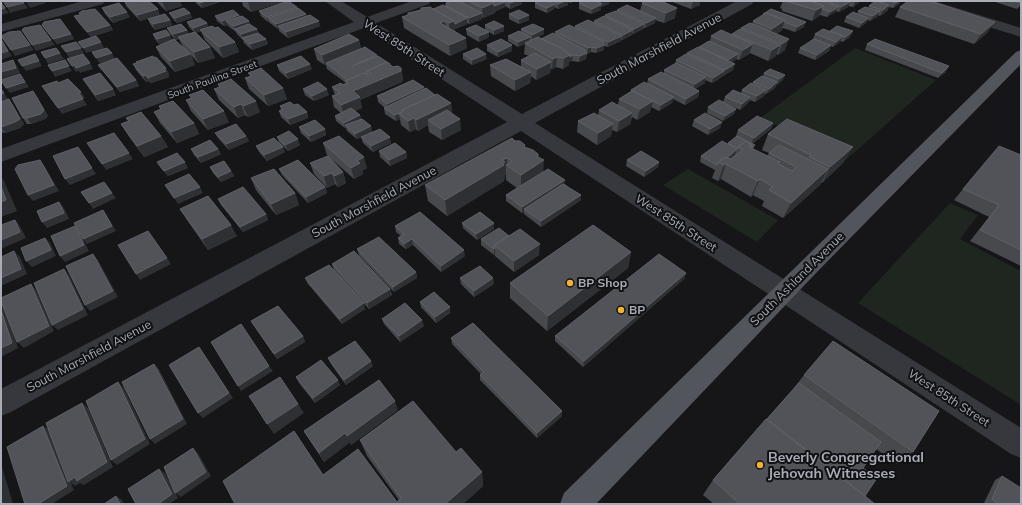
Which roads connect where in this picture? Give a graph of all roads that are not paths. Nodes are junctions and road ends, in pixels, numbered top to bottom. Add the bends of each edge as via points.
1 (98, 1) edge
2 (332, 1) edge
3 (424, 1) edge
4 (747, 1) edge
5 (920, 1) edge
6 (365, 23) junction
7 (1, 28) edge
8 (1021, 33) edge
9 (1021, 55) edge
10 (521, 124) junction
11 (1, 156) edge
12 (784, 292) junction
13 (1, 403) edge
14 (1021, 444) edge
15 (575, 504) edge

1 - 7 street
2 - 6 street, West 85th Street
3 - 6 street, South Paulina Street
4 - 10 street, South Marshfield Avenue
5 - 8 street
6 - 10 street, West 85th Street
6 - 11 street, South Paulina Street
9 - 12 main road, South Ashland Avenue
10 - 12 street, West 85th Street
10 - 13 street, South Marshfield Avenue
12 - 14 street, West 85th Street
12 - 15 main road, South Ashland Avenue

